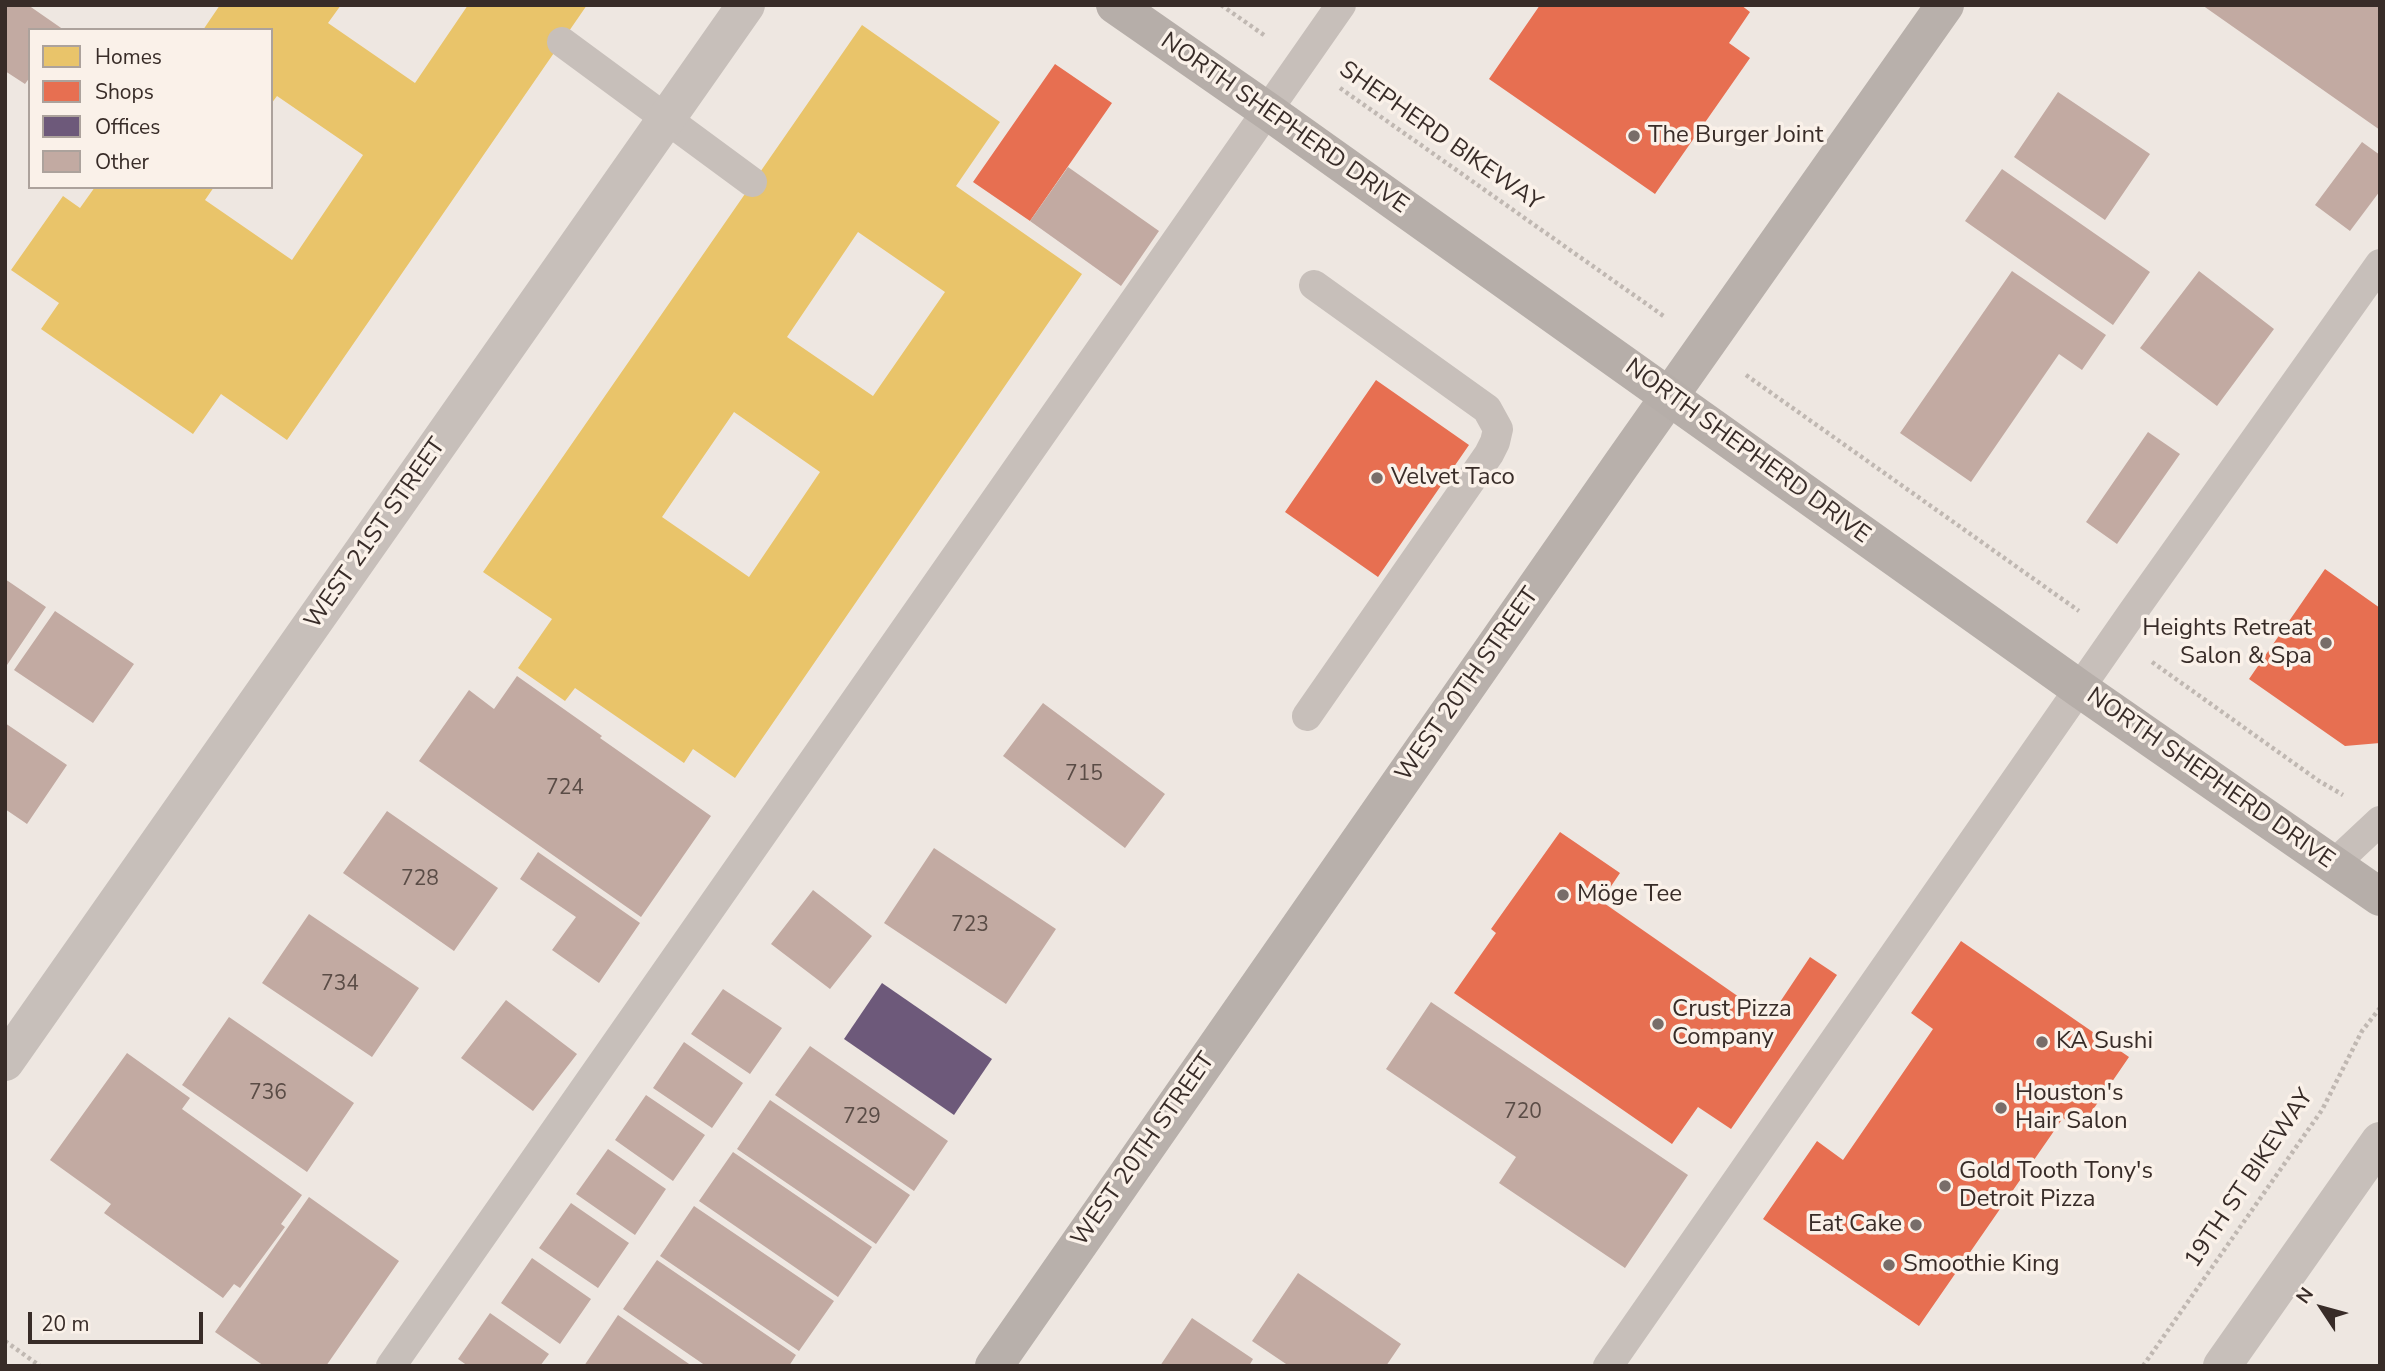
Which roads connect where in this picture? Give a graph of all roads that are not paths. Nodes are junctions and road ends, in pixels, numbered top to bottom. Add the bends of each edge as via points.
1 (746, 5) edge
2 (1341, 5) edge
3 (1945, 5) edge
4 (1118, 6) edge
5 (562, 42) dead end
6 (1269, 112) junction
7 (666, 119) junction
8 (752, 182) dead end
9 (2380, 264) edge
10 (1314, 285) dead end
11 (1670, 397) junction
12 (2080, 688) junction
13 (1307, 716) dead end
14 (2380, 821) edge
15 (2333, 865) junction
16 (2380, 897) edge
17 (5, 1062) edge
18 (2380, 1141) edge
19 (391, 1366) edge
20 (994, 1366) edge
21 (1608, 1366) edge
22 (2222, 1366) edge

1 - 7 street, WEST 21ST STREET
2 - 6 lane
3 - 11 main road, WEST 20TH STREET
4 - 6 main road, NORTH SHEPHERD DRIVE
5 - 7 lane
6 - 11 main road, NORTH SHEPHERD DRIVE
6 - 19 lane
7 - 8 lane
7 - 17 street, WEST 21ST STREET
9 - 12 lane
10 - 13 lane via 1487,409 1498,429 1489,454
11 - 12 main road, NORTH SHEPHERD DRIVE
11 - 20 main road, WEST 20TH STREET
12 - 15 main road, NORTH SHEPHERD DRIVE
12 - 21 lane
14 - 15 lane
15 - 16 main road, NORTH SHEPHERD DRIVE
18 - 22 street

